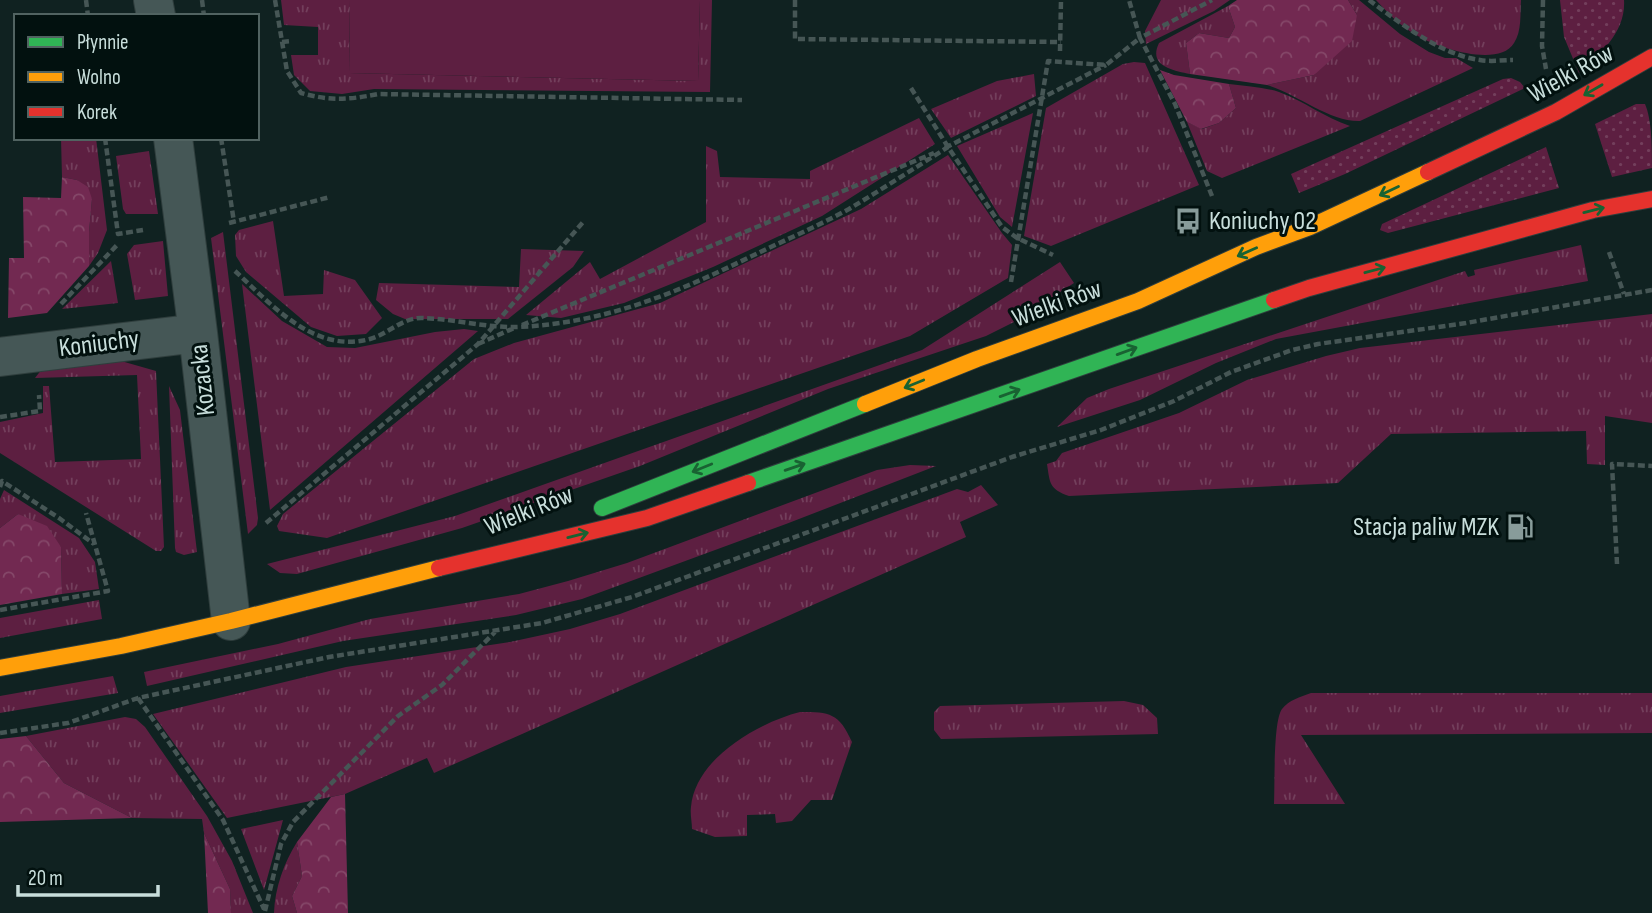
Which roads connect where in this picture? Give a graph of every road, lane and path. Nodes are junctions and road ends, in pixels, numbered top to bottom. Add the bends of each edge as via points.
1 (275, 0) edge
2 (795, 0) edge
3 (1061, 0) edge
4 (1129, 0) edge
5 (1212, 0) edge
6 (1369, 0) edge
7 (1542, 0) edge
8 (1140, 38) junction
9 (292, 41) dead end
10 (282, 42) junction
11 (1060, 42) junction
12 (1060, 51) dead end
13 (1652, 57) edge
14 (1513, 60) dead end
15 (1106, 65) junction
16 (1547, 73) dead end
17 (911, 88) dead end
18 (742, 100) dead end
19 (1041, 100) junction
20 (105, 140) edge
21 (173, 140) edge
22 (221, 140) edge
23 (948, 147) junction
24 (1212, 196) dead end
25 (330, 197) dead end
26 (1652, 199) edge
27 (584, 221) dead end
28 (234, 222) junction
29 (226, 223) dead end
30 (184, 225) junction
31 (1017, 239) junction
32 (118, 244) dead end
33 (1607, 247) dead end
34 (1053, 255) dead end
35 (232, 268) dead end
36 (1011, 282) dead end
37 (1652, 290) edge
38 (1624, 294) junction
39 (55, 310) dead end
40 (494, 325) junction
41 (517, 327) junction
42 (198, 333) junction
43 (478, 344) junction
44 (0, 356) edge
45 (39, 391) dead end
46 (0, 417) edge
47 (1652, 466) edge
48 (1, 482) edge
49 (86, 513) dead end
50 (265, 523) dead end
51 (94, 544) junction
52 (464, 563) junction
53 (1617, 564) dead end
54 (0, 610) edge
55 (231, 621) junction
56 (495, 631) junction
57 (0, 668) edge
58 (138, 698) junction
59 (0, 733) edge
60 (265, 912) edge

1 - 10 path
2 - 11 path via 795,39
3 - 11 path
4 - 8 path
5 - 8 path
6 - 14 path via 1411,31 1459,55 1481,61
7 - 16 path
8 - 15 path
8 - 24 path via 1175,104
9 - 10 path
10 - 18 path via 287,71 301,93 323,99 378,94
11 - 12 path
13 -> 52 street, Wielki Rów via 1556,111 1310,227 1138,301 978,359
15 - 19 path
15 - 19 path via 1048,61
17 - 23 path
19 - 23 path
19 - 31 path
20 - 30 path via 118,234
21 - 30 street, Kozacka
22 - 28 path
23 - 31 path via 1002,227
23 - 41 path
23 - 41 path via 847,210 689,287 623,311
25 - 28 path
52 -> 26 street, Wielki Rów via 646,519 1309,288 1593,210
27 - 40 path
28 - 29 path
30 - 42 street, Kozacka
31 - 34 path
31 - 36 path
32 - 39 path
33 - 38 path
35 - 40 path via 305,330 340,343 371,339 418,318
37 - 38 path
38 - 56 path via 1282,353 1101,430 1012,457 632,597 542,623
40 - 41 path
40 - 43 path
41 - 43 path
42 - 44 street, Koniuchy
42 - 55 street, Kozacka
43 - 50 path
45 - 46 path via 40,411
47 - 53 path via 1612,464
48 - 51 path
49 - 51 path
51 - 54 path via 108,591
52 - 55 street, Wielki Rów
55 - 57 street, Wielki Rów
56 - 58 path via 328,657
56 - 60 path via 442,685 398,716 293,822 281,844
58 - 59 path via 68,723
58 - 60 path via 223,820

